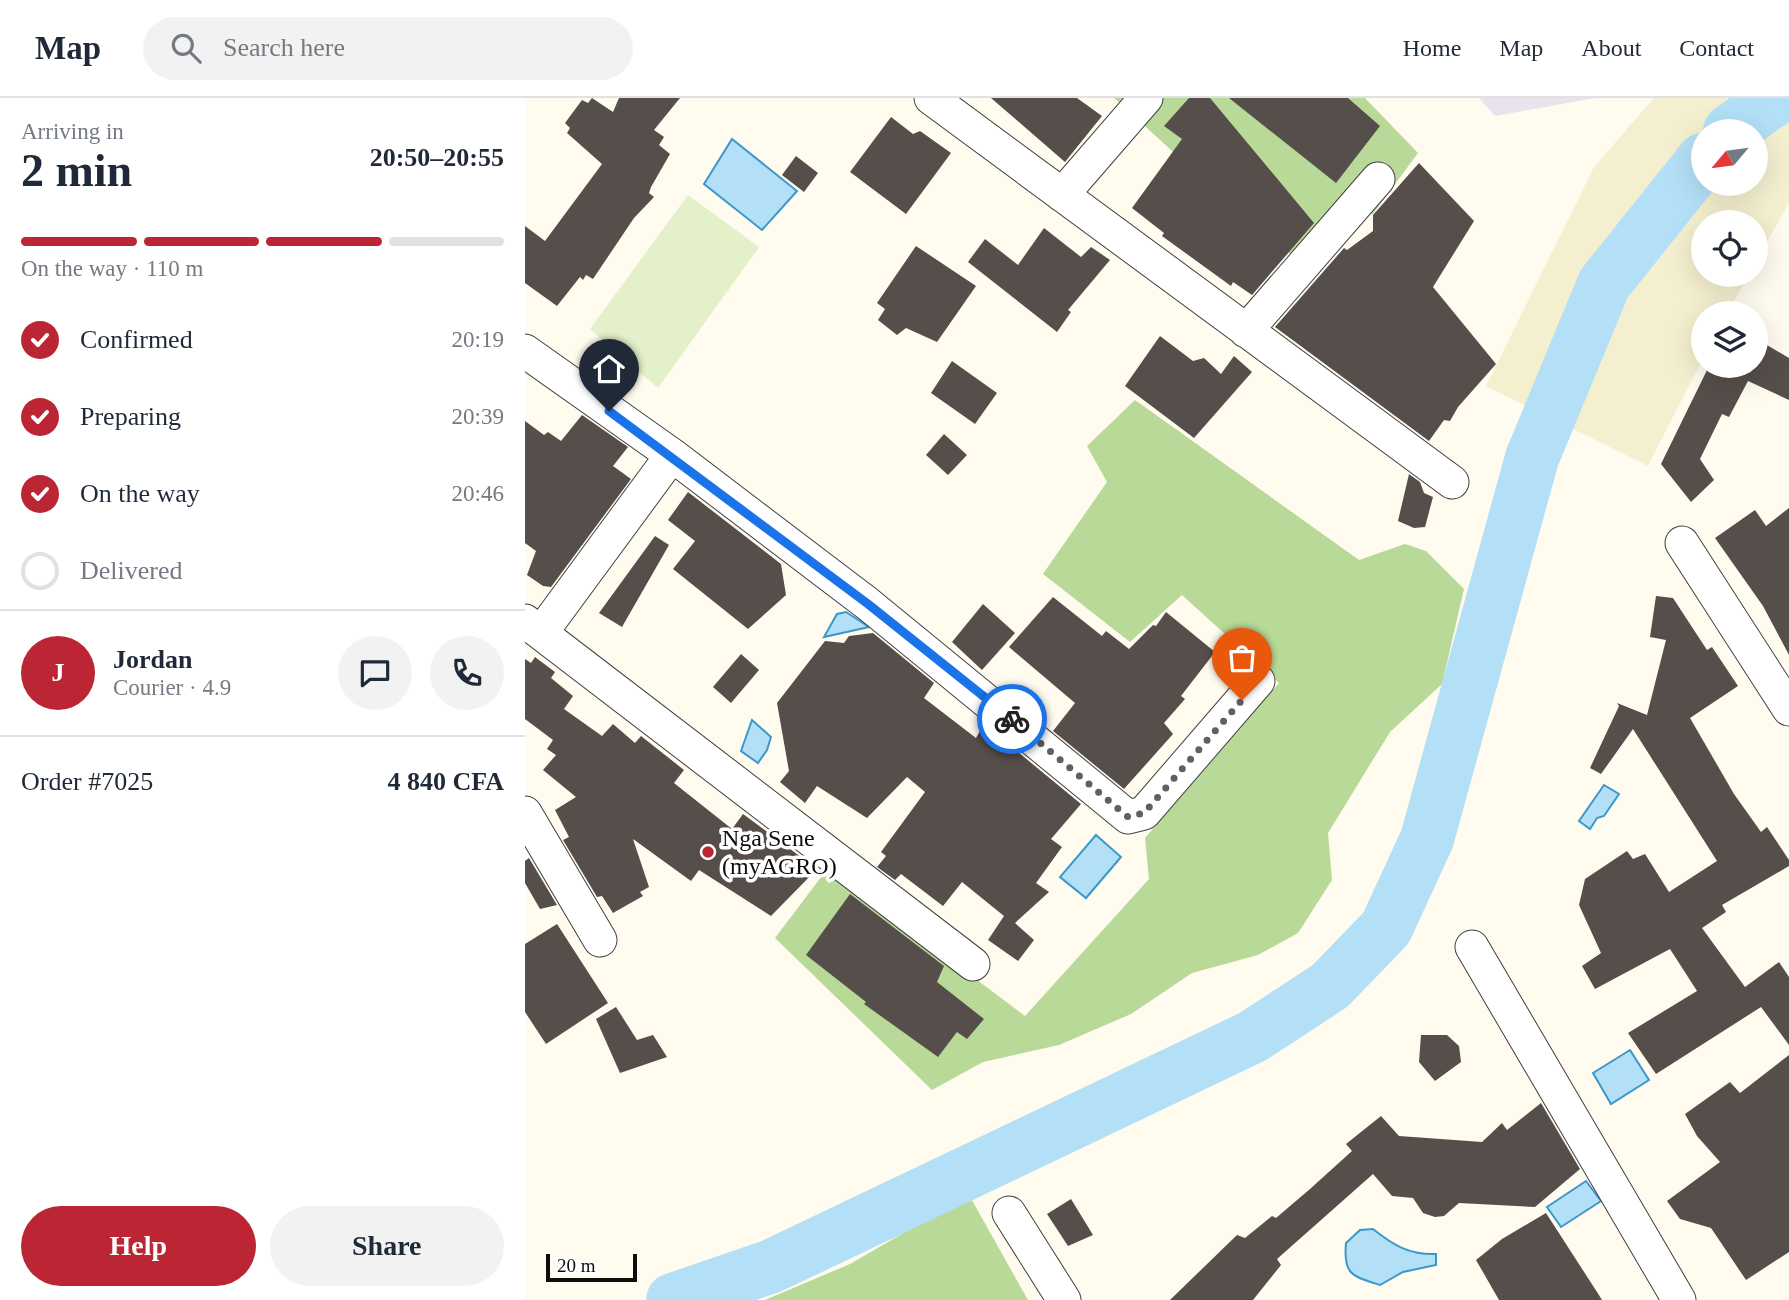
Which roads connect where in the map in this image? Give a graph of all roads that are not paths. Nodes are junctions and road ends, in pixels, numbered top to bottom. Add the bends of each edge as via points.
1 (931, 98) edge
2 (1146, 98) edge
3 (1378, 179) dead end
4 (1062, 195) junction
5 (1246, 331) junction
6 (525, 351) edge
7 (671, 455) junction
8 (1452, 482) dead end
9 (1682, 543) dead end
10 (533, 627) edge
11 (1258, 681) dead end
12 (1789, 709) edge
13 (525, 813) edge
14 (600, 940) dead end
15 (1472, 947) dead end
16 (973, 964) dead end
17 (1009, 1213) dead end
18 (1064, 1300) edge
19 (1679, 1300) edge

1 - 4 street
2 - 4 street
3 - 5 street
4 - 5 street
5 - 8 street
6 - 7 street
7 - 10 street
7 - 11 street via 868,604 1128,817 1144,813
9 - 12 street
10 - 16 street
13 - 14 street
15 - 19 street
17 - 18 street

